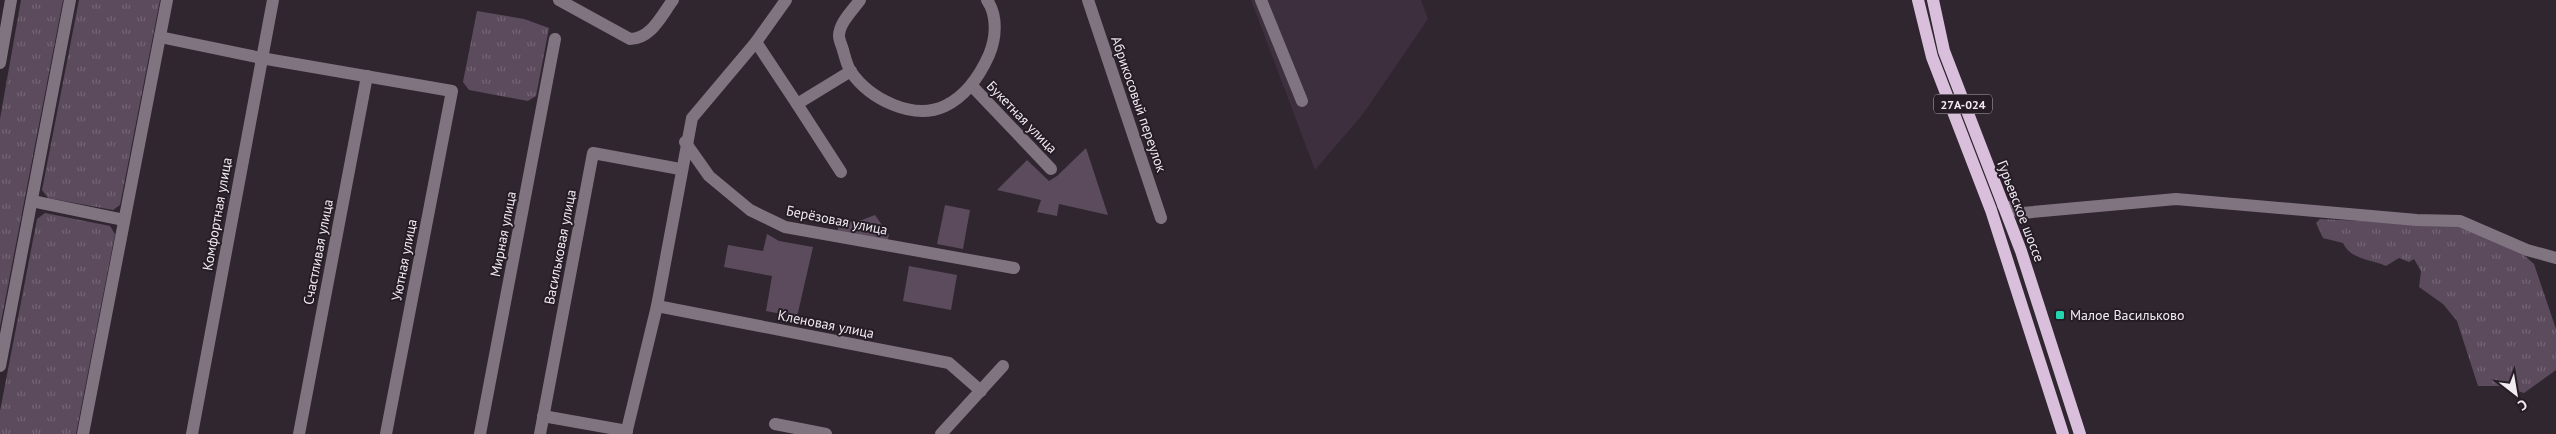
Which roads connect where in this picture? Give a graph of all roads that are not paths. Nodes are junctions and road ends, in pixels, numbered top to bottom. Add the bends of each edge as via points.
1 (11, 0) edge
2 (70, 0) edge
3 (167, 0) edge
4 (273, 0) edge
5 (559, 0) edge
6 (673, 0) edge
7 (786, 0) edge
8 (860, 0) edge
9 (987, 0) edge
10 (1088, 0) edge
11 (1261, 0) edge
12 (1918, 0) edge
13 (1933, 0) edge
14 (160, 37) junction
15 (555, 39) dead end
16 (756, 42) junction
17 (261, 58) junction
18 (0, 63) edge
19 (851, 71) junction
20 (367, 76) junction
21 (972, 86) junction
22 (1302, 101) dead end
23 (797, 104) junction
24 (685, 142) junction
25 (680, 169) junction
26 (1051, 169) dead end
27 (842, 172) dead end
28 (32, 201) junction
29 (2003, 205) junction
30 (2022, 213) junction
31 (1161, 218) dead end
32 (124, 220) junction
33 (2556, 258) edge
34 (1014, 268) dead end
35 (2035, 292) junction
36 (656, 306) junction
37 (0, 366) edge
38 (1003, 366) dead end
39 (981, 390) junction
40 (543, 416) junction
41 (775, 424) dead end
42 (626, 433) edge
43 (83, 434) edge
44 (192, 434) edge
45 (299, 434) edge
46 (386, 434) edge
47 (480, 434) edge
48 (540, 434) edge
49 (826, 434) edge
50 (941, 434) edge
51 (2062, 434) edge
52 (2080, 434) edge

1 - 18 street
2 - 28 street
3 - 14 street
4 - 17 street, Комфортная улица
5 - 6 street via 630,39 640,39 649,33
7 - 16 street
8 - 19 street via 841,27 838,37
9 - 21 street via 992,8 995,39
10 - 31 street, Абрикосовый переулок
11 - 22 street
12 - 51 main road, Гурьевское шоссе / 27А-024 via 1932,57 1991,210
13 - 29 main road, Гурьевское шоссе / 27А-024 via 1937,25 1957,88
14 - 17 street
14 - 32 street
15 - 47 street, Мирная улица
16 - 23 street
16 - 24 street via 692,118
17 - 20 street
17 - 44 street, Комфортная улица
19 - 21 street via 871,92 896,106 918,111 945,106
19 - 23 street
20 - 45 street, Счастливая улица
20 - 46 street, Уютная улица via 452,91
21 - 26 street, Букетная улица
23 - 27 street
24 - 25 street
24 - 34 street, Берёзовая улица via 709,176 750,210 785,227
25 - 36 street
25 - 40 street, Васильковая улица via 593,152
28 - 32 street
28 - 37 street
29 - 30 street
29 - 35 main road, Гурьевское шоссе / 27А-024
30 - 33 street via 2176,199 2417,220 2460,220 2527,250
30 - 35 street via 2018,225 2035,277
32 - 43 street
35 - 52 main road, Гурьевское шоссе / 27А-024
36 - 39 street, Кленовая улица via 948,363
36 - 42 street
38 - 39 street
39 - 50 street
40 - 42 street
40 - 48 street, Васильковая улица
41 - 49 street

